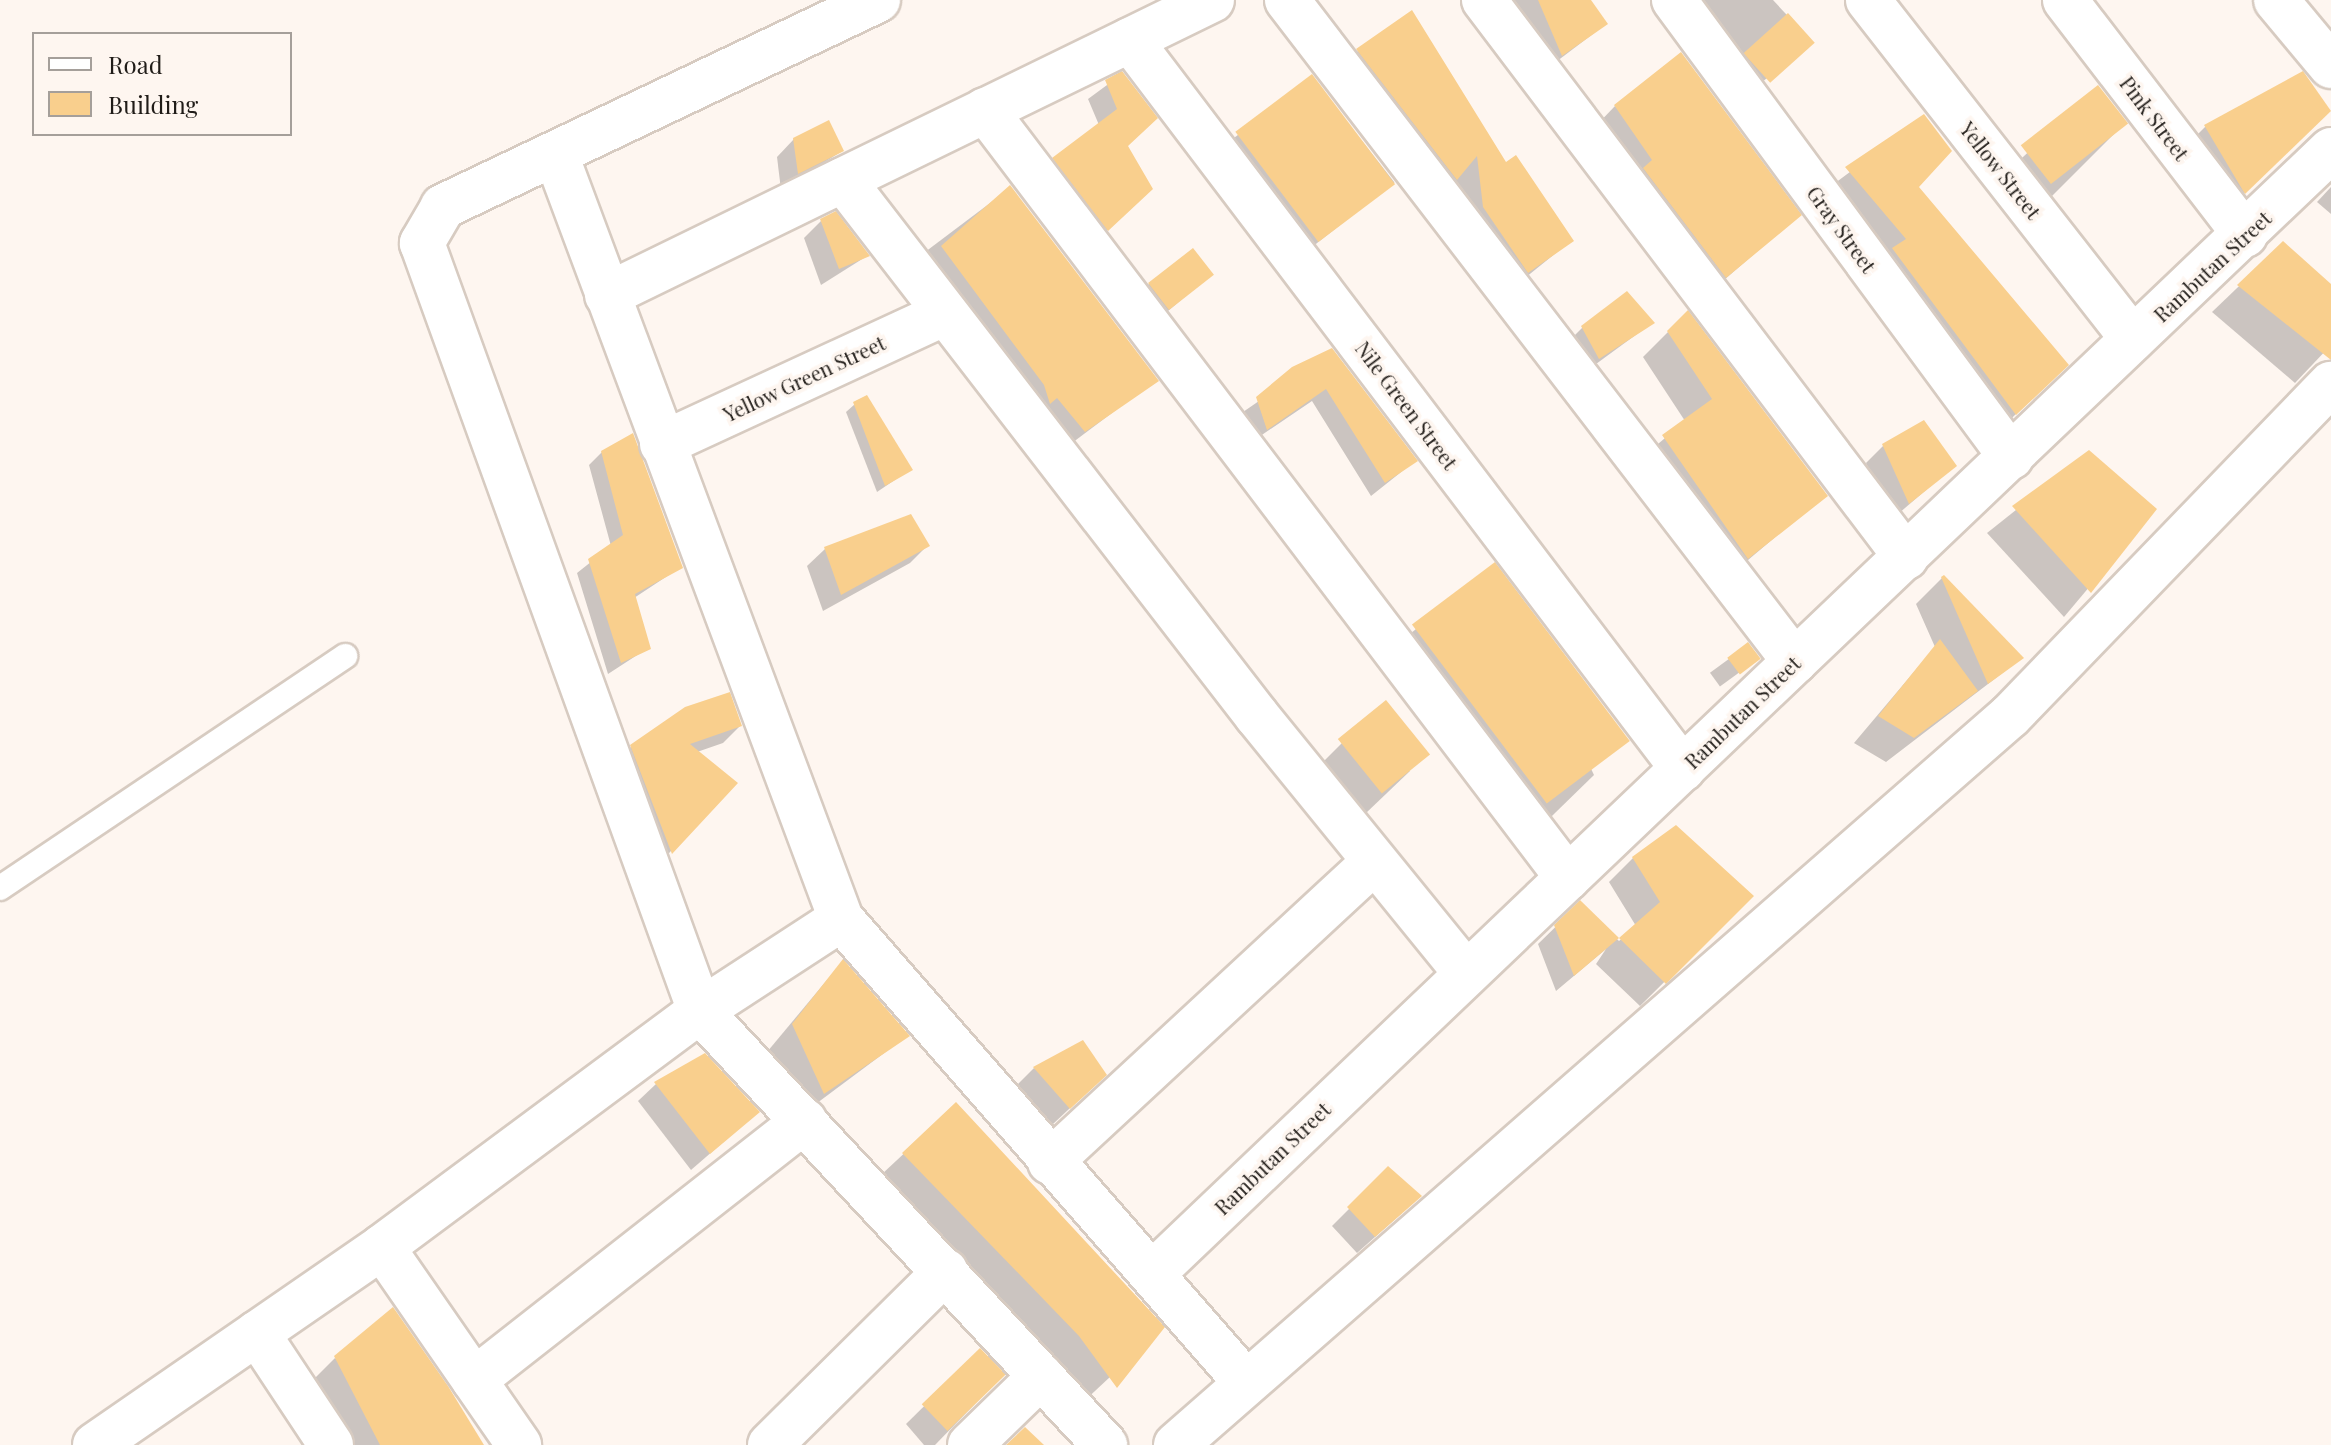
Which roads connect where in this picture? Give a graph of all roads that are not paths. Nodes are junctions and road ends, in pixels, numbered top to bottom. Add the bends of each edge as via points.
1 (878, 0) edge
2 (1212, 0) edge
3 (1287, 0) edge
4 (1484, 0) edge
5 (1674, 0) edge
6 (1868, 0) edge
7 (2065, 0) edge
8 (2276, 0) edge
9 (1130, 40) junction
10 (2331, 66) edge
11 (985, 110) junction
12 (2331, 150) edge
13 (556, 155) junction
14 (843, 180) junction
15 (2245, 235) junction
16 (607, 295) junction
17 (945, 313) junction
18 (2133, 339) junction
19 (2331, 384) edge
20 (662, 444) junction
21 (2011, 457) junction
22 (1906, 557) junction
23 (345, 656) dead end
24 (1795, 662) junction
25 (1683, 769) junction
26 (1373, 863) junction
27 (1568, 878) junction
28 (0, 888) edge
29 (841, 919) junction
30 (1466, 973) junction
31 (700, 1011) junction
32 (804, 1121) junction
33 (1050, 1162) junction
34 (382, 1247) junction
35 (946, 1271) junction
36 (1152, 1274) junction
37 (257, 1333) junction
38 (1041, 1376) junction
39 (474, 1380) junction
40 (1244, 1380) junction
41 (114, 1440) edge
42 (331, 1445) edge
43 (519, 1445) edge
44 (770, 1445) edge
45 (970, 1445) edge
46 (1105, 1445) edge
47 (1176, 1445) edge

1 - 13 street
2 - 9 street
3 - 24 street
4 - 22 street
5 - 21 street, Gray Street
6 - 18 street, Yellow Street
7 - 15 street, Pink Street
8 - 10 street
9 - 11 street
9 - 25 street, Nile Green Street
11 - 14 street
11 - 27 street
12 - 15 street, Rambutan Street
13 - 16 street
13 - 31 street via 443,207 422,243
14 - 16 street
14 - 17 street
15 - 18 street, Rambutan Street
16 - 20 street
17 - 20 street, Yellow Green Street
17 - 26 street
18 - 21 street, Rambutan Street
19 - 40 street via 2010,716
20 - 29 street
21 - 22 street, Rambutan Street
22 - 24 street, Rambutan Street
23 - 28 lane
24 - 25 street, Rambutan Street
25 - 27 street, Rambutan Street
26 - 30 street
26 - 33 street
27 - 30 street, Rambutan Street
29 - 31 street
29 - 33 street
30 - 36 street, Rambutan Street
31 - 32 street
31 - 34 street
32 - 35 street
32 - 39 street
33 - 36 street
34 - 37 street
34 - 39 street
35 - 38 street
35 - 44 street
36 - 40 street
37 - 41 street
37 - 42 street
38 - 45 street
38 - 46 street
39 - 43 street
40 - 47 street

